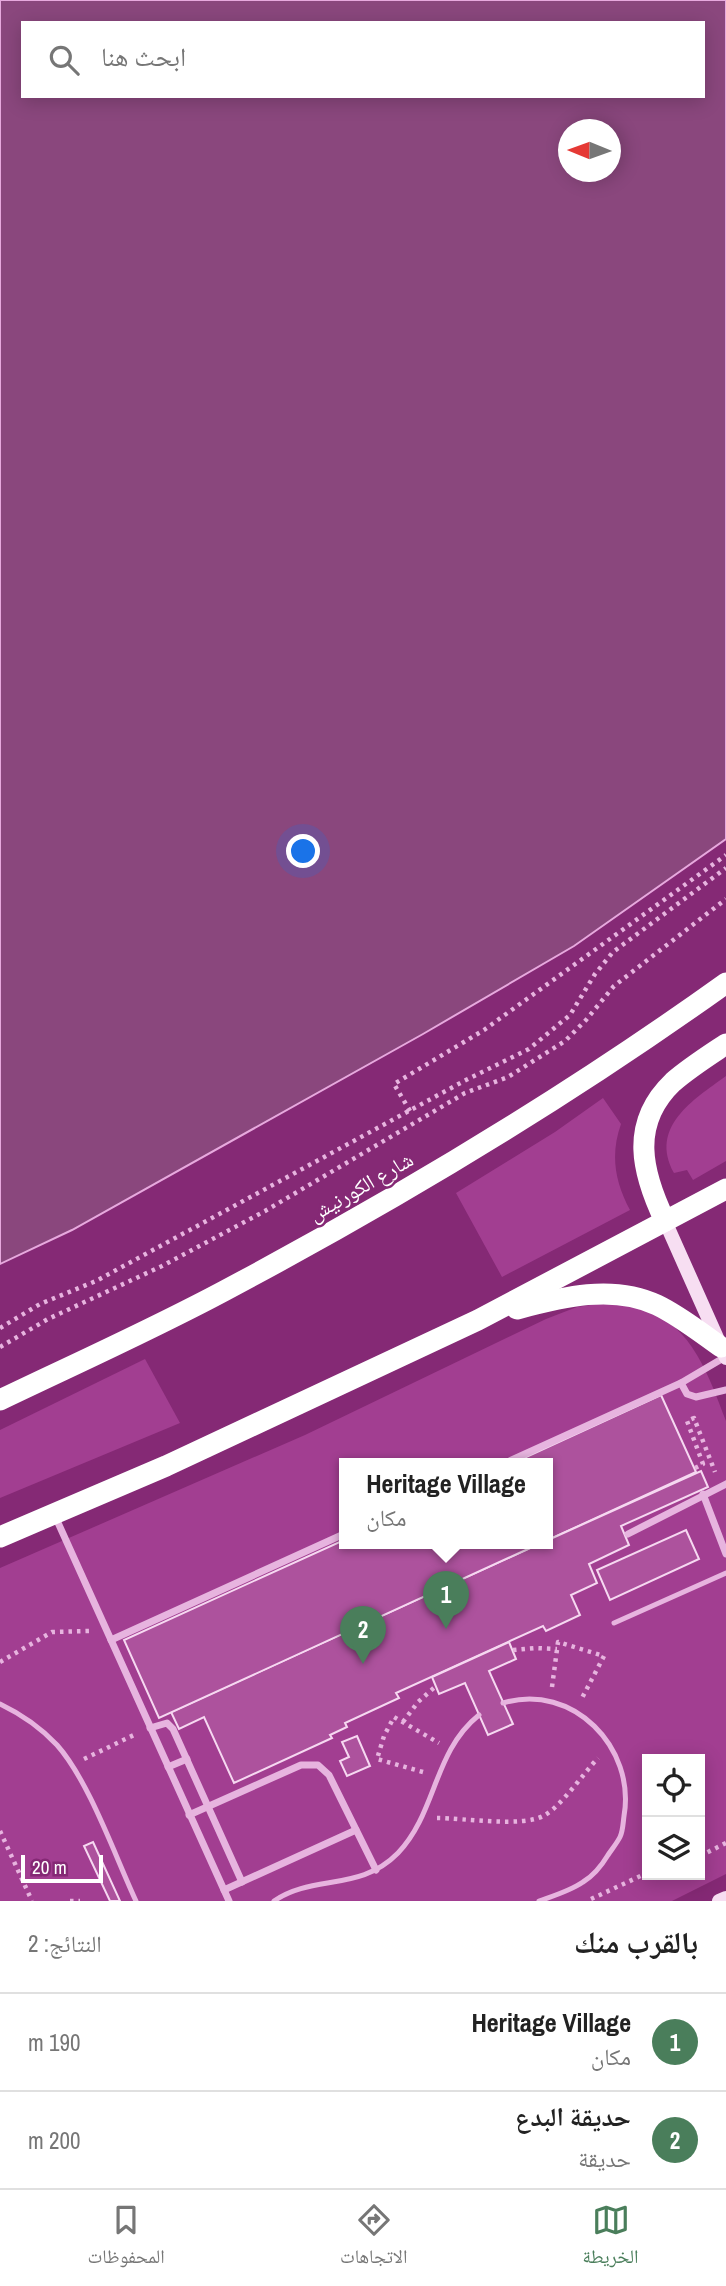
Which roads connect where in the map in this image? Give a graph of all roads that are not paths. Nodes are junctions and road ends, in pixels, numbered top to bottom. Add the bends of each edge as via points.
1 (726, 983) edge
2 (726, 1044) edge
3 (726, 1189) edge
4 (665, 1222) junction
5 (478, 1320) junction
6 (724, 1354) edge
7 (681, 1383) junction
8 (726, 1390) edge
9 (0, 1400) edge
10 (516, 1458) edge
11 (724, 1483) edge
12 (703, 1494) junction
13 (54, 1515) junction
14 (628, 1534) dead end
15 (0, 1537) edge
16 (339, 1537) edge
17 (726, 1554) edge
18 (726, 1573) edge
19 (614, 1623) dead end
20 (111, 1640) junction
21 (503, 1703) dead end
22 (0, 1704) edge
23 (479, 1715) dead end
24 (150, 1728) junction
25 (187, 1759) junction
26 (168, 1768) junction
27 (208, 1806) junction
28 (189, 1815) junction
29 (356, 1830) junction
30 (376, 1870) junction
31 (242, 1882) junction
32 (223, 1890) junction
33 (726, 1898) edge
34 (136, 1901) edge
35 (229, 1901) edge
36 (274, 1901) edge
37 (539, 1901) edge
38 (719, 1901) edge

1 - 9 highway, شارع الكورنيش via 473,1150 356,1219 222,1292
2 - 4 highway via 671,1084 648,1123 644,1168
3 - 4 highway
4 - 5 highway
4 - 6 street
5 - 6 highway via 559,1298 632,1296 660,1306
5 - 13 highway
6 - 7 street
7 - 8 street via 687,1394 696,1397
7 - 10 street
11 - 12 street
12 - 14 street
12 - 17 street
13 - 15 highway
13 - 20 street
16 - 20 street
18 - 19 lane
20 - 24 street
21 - 37 lane via 550,1701 575,1711 610,1745 623,1770 627,1801 621,1836 584,1882
22 - 34 lane via 46,1734 71,1765
23 - 30 lane via 465,1726 450,1749 412,1836
24 - 25 street via 171,1725
24 - 26 street
25 - 26 street
25 - 27 street
26 - 28 street
27 - 28 street
27 - 29 street via 309,1763 329,1775
27 - 31 street
28 - 32 street
29 - 30 street
29 - 31 street
30 - 36 lane via 288,1891
31 - 32 street
32 - 35 street
33 - 38 street

